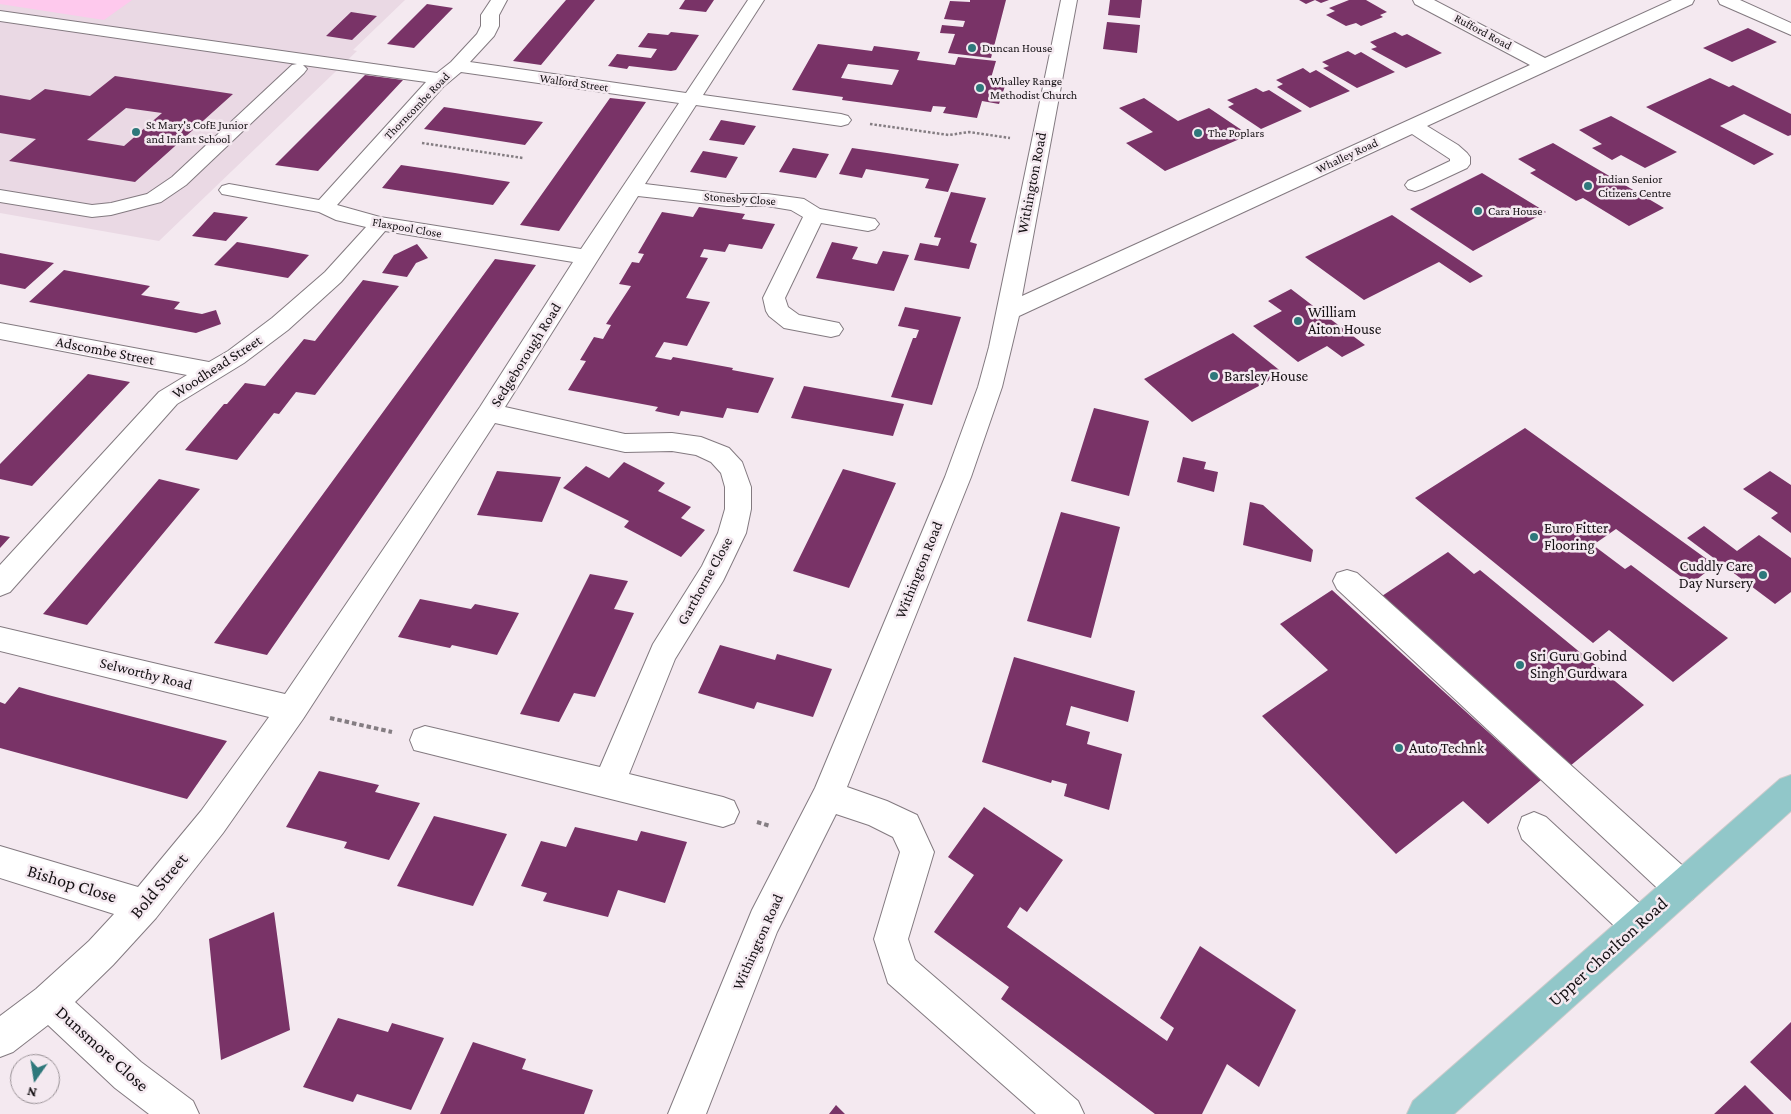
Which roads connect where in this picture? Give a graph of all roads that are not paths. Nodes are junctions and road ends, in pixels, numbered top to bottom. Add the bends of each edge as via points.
1 (499, 0) edge
2 (756, 0) edge
3 (1069, 0) edge
4 (1421, 0) edge
5 (1686, 0) edge
6 (1726, 0) edge
7 (0, 16) edge
8 (1791, 30) edge
9 (1545, 65) junction
10 (456, 66) junction
11 (298, 69) dead end
12 (441, 79) junction
13 (691, 99) junction
14 (841, 120) road end
15 (1413, 126) junction
16 (1414, 185) dead end
17 (632, 189) junction
18 (168, 190) junction
19 (229, 190) dead end
20 (192, 192) dead end
21 (0, 196) edge
22 (324, 207) junction
23 (814, 216) junction
24 (380, 224) junction
25 (868, 224) dead end
26 (587, 257) junction
27 (1007, 312) junction
28 (831, 329) dead end
29 (0, 331) edge
30 (210, 371) junction
31 (489, 413) junction
32 (1347, 581) dead end
33 (0, 584) edge
34 (0, 639) edge
35 (292, 709) junction
36 (425, 740) road end
37 (609, 784) junction
38 (1791, 790) edge
39 (828, 796) junction
40 (723, 812) road end
41 (1534, 828) dead end
42 (0, 862) edge
43 (1681, 887) junction
44 (144, 906) junction
45 (1638, 925) junction
46 (49, 1002) junction
47 (0, 1040) edge
48 (180, 1114) edge
49 (686, 1114) edge
50 (1066, 1114) edge
51 (1426, 1114) edge

1 - 10 street, Thorncombe Road via 490,15 490,26 485,36
2 - 13 street, Sedgeborough Road
3 - 27 street, Withington Road
4 - 9 street, Rufford Road
5 - 9 street, Whalley Road
6 - 8 street
7 - 12 street
9 - 15 street, Whalley Road
10 - 12 street, Thorncombe Road
10 - 13 street, Walford Street
11 - 18 street
12 - 22 street, Thorncombe Road
13 - 14 street, Walford Street
13 - 17 street, Sedgeborough Road
15 - 16 street via 1460,158 1460,164
15 - 27 street, Whalley Road
17 - 23 street, Stonesby Close via 797,204
17 - 26 street, Sedgeborough Road
18 - 20 street
18 - 21 street via 134,204 92,211
19 - 22 street, Flaxpool Close
22 - 24 street, Flaxpool Close
23 - 25 street, Stonesby Close
23 - 28 street via 774,298 777,311 792,322
24 - 26 street, Flaxpool Close
24 - 30 street, Woodhead Street via 333,277 280,324 236,357
26 - 31 street, Sedgeborough Road
27 - 39 street, Withington Road via 990,387 958,477
29 - 30 street, Adscombe Street
30 - 33 street, Woodhead Street via 168,398
31 - 35 street, Sedgeborough Road
31 - 37 street, Garthorne Close via 624,443 672,442 701,446 720,455 733,470 738,487 738,509 732,533 713,573 663,653
32 - 43 street
34 - 35 street, Selworthy Road
35 - 44 street, Bold Street via 212,822
36 - 37 street
37 - 40 street
38 - 43 main road, Upper Chorlton Road
39 - 49 street, Withington Road via 764,922
39 - 50 street via 876,812 904,826 917,852 891,939 900,971
41 - 45 street
42 - 44 street, Bishop Close
43 - 45 main road, Upper Chorlton Road
44 - 46 street, Bold Street
45 - 51 main road, Upper Chorlton Road
46 - 47 street, Bold Street
46 - 48 street, Dunsmore Close via 128,1075

